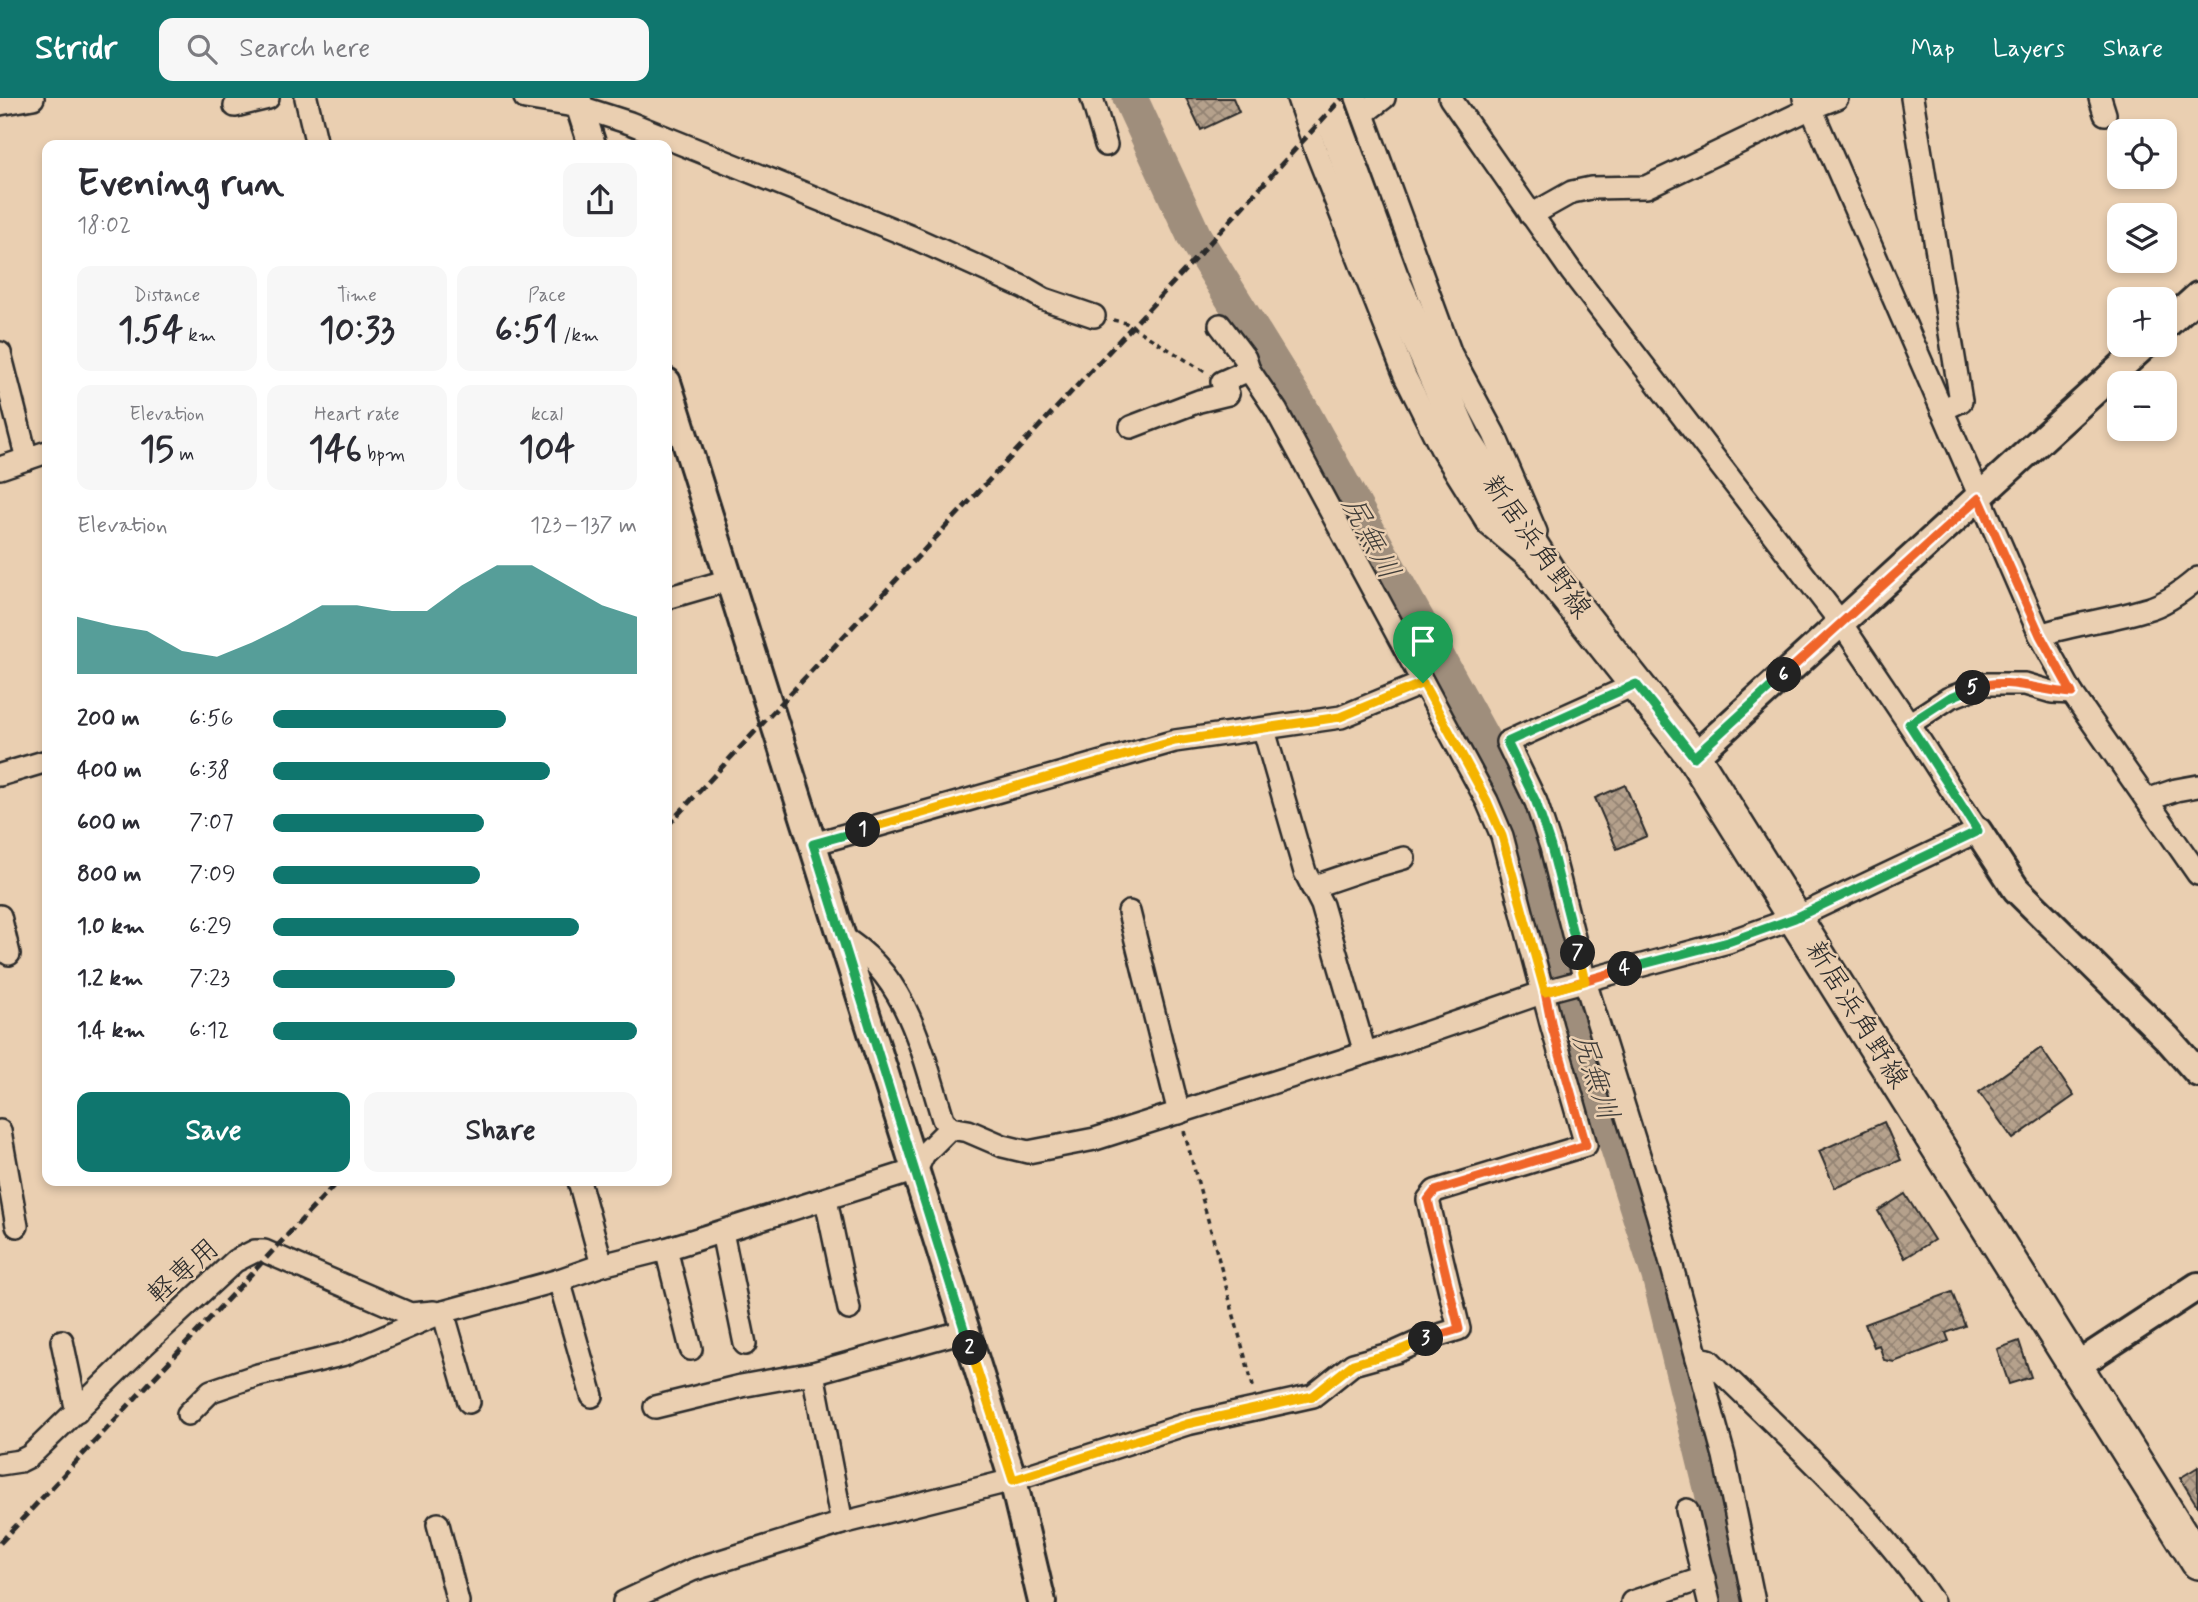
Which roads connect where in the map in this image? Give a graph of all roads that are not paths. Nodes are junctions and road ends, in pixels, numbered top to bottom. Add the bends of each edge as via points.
1 (33, 98) edge
2 (268, 98) edge
3 (306, 98) edge
4 (525, 98) edge
5 (1091, 98) edge
6 (1298, 98) edge
7 (1325, 98) edge
8 (1384, 98) edge
9 (1450, 98) edge
10 (1837, 98) edge
11 (1912, 98) edge
12 (578, 102) edge
13 (1807, 103) edge
14 (0, 104) edge
15 (235, 106) dead end
16 (1360, 106) edge
17 (313, 140) edge
18 (590, 140) edge
19 (1106, 145) dead end
20 (1531, 215) junction
21 (2198, 296) edge
22 (2177, 315) edge
23 (1094, 316) road end
24 (1220, 325) dead end
25 (0, 353) edge
26 (2132, 357) edge
27 (1249, 370) junction
28 (1942, 410) junction
29 (673, 421) edge
30 (1131, 427) dead end
31 (37, 455) edge
32 (0, 468) edge
33 (1979, 498) junction
34 (1552, 578) junction
35 (2198, 578) edge
36 (729, 580) junction
37 (672, 597) edge
38 (1841, 623) junction
39 (2040, 635) junction
40 (1423, 683) junction
41 (1636, 684) junction
42 (2072, 693) junction
43 (1909, 724) junction
44 (1264, 730) junction
45 (1694, 757) junction
46 (42, 762) edge
47 (0, 775) edge
48 (2198, 786) edge
49 (2147, 800) junction
50 (1978, 831) junction
51 (813, 844) junction
52 (1404, 858) dead end
53 (2198, 874) edge
54 (1312, 887) junction
55 (1129, 912) dead end
56 (0, 916) edge
57 (1795, 918) junction
58 (842, 937) junction
59 (9, 954) dead end
60 (1582, 981) junction
61 (1548, 991) junction
62 (1365, 1053) junction
63 (2198, 1073) edge
64 (1179, 1113) junction
65 (950, 1128) junction
66 (0, 1131) edge
67 (916, 1170) junction
68 (580, 1186) edge
69 (826, 1200) junction
70 (17, 1226) dead end
71 (722, 1232) junction
72 (666, 1249) junction
73 (602, 1265) junction
74 (559, 1280) junction
75 (2198, 1286) edge
76 (849, 1309) dead end
77 (443, 1312) junction
78 (964, 1331) junction
79 (62, 1342) dead end
80 (744, 1344) dead end
81 (691, 1349) dead end
82 (1697, 1358) junction
83 (2076, 1366) junction
84 (813, 1373) junction
85 (592, 1396) dead end
86 (469, 1402) dead end
87 (655, 1407) dead end
88 (77, 1412) junction
89 (188, 1414) dead end
90 (0, 1465) edge
91 (1013, 1480) junction
92 (1687, 1510) dead end
93 (842, 1523) junction
94 (438, 1524) dead end
95 (2198, 1562) edge
96 (1704, 1578) junction
97 (458, 1602) edge
98 (624, 1602) edge
99 (1042, 1602) edge
100 (1632, 1602) edge
101 (1709, 1602) edge
102 (1754, 1602) edge
103 (1933, 1602) edge

1 - 14 street
2 - 15 street
3 - 17 street
4 - 12 street
5 - 19 street
6 - 34 street via 1395,350 1441,448 1489,525
7 - 34 main road, 新居浜角野線 via 1391,276 1464,440
8 - 16 street
9 - 20 street
10 - 13 street
11 - 28 street via 1961,401
12 - 18 street
12 - 23 street
13 - 20 street via 1646,187 1572,192
13 - 28 street
16 - 34 street via 1451,354 1499,446
20 - 38 street
21 - 22 street
24 - 27 street
25 - 31 street
26 - 33 street
27 - 30 street via 1222,382 1228,394
27 - 40 street via 1276,410
28 - 33 street
29 - 36 street
31 - 32 street
33 - 38 street
33 - 39 street
34 - 41 main road, 新居浜角野線
35 - 39 street via 2149,609
36 - 37 street
36 - 51 street
38 - 43 street
38 - 45 street
39 - 42 street
40 - 44 street via 1340,717
40 - 61 street via 1502,836
41 - 45 main road, 新居浜角野線
41 - 60 street via 1507,742 1536,802 1551,847
42 - 43 street via 2025,684 1985,684 1949,698
42 - 49 street
43 - 50 street
44 - 51 street via 1175,741
44 - 54 street
45 - 57 main road, 新居浜角野線
46 - 47 street
48 - 49 street
49 - 53 street
50 - 57 street
50 - 63 street via 2016,889
51 - 58 street
52 - 54 street
54 - 62 street via 1322,905
55 - 64 street
56 - 59 street
57 - 60 street via 1728,942
57 - 83 main road, 新居浜角野線
58 - 65 street via 862,949 886,974 908,1013
58 - 67 street
60 - 61 street
60 - 82 street via 1658,1216
61 - 62 street
61 - 91 street via 1552,1027 1586,1145 1435,1191 1428,1200 1459,1329 1353,1364 1313,1396 1187,1424
62 - 64 street
64 - 65 street via 1095,1139 1028,1152
65 - 67 street via 924,1154
66 - 70 street
67 - 69 street
67 - 78 street
68 - 73 street
69 - 71 street
69 - 76 street
71 - 72 street
71 - 80 street
72 - 73 street
72 - 81 street
73 - 74 street
74 - 77 street
74 - 85 street
75 - 83 street
77 - 86 street
77 - 88 street, 軽専用 via 410,1314 256,1251 235,1261
77 - 89 street via 345,1354 211,1391
78 - 84 street
78 - 91 street
79 - 88 street
82 - 102 street via 1724,1456
82 - 103 street via 1709,1360 1855,1503 1905,1560
83 - 95 main road, 新居浜角野線
84 - 87 street
84 - 93 street
88 - 90 street, 軽専用 via 30,1456
91 - 93 street
91 - 99 street
92 - 96 street
93 - 98 street via 692,1570
94 - 97 street
96 - 100 street
96 - 101 street

